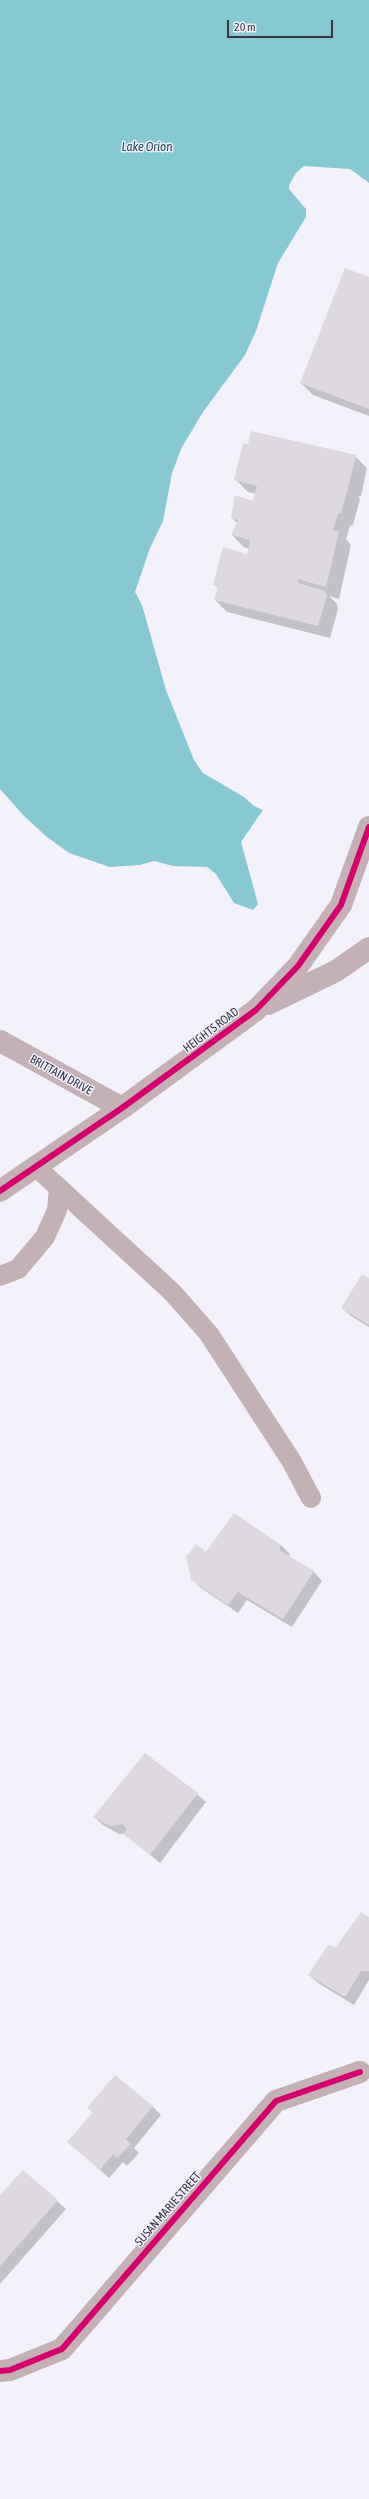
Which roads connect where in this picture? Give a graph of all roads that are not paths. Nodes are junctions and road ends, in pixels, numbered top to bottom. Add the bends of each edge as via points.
1 (369, 827) edge
2 (369, 948) edge
3 (256, 1010) junction
4 (0, 1042) edge
5 (122, 1108) junction
6 (35, 1166) junction
7 (59, 1188) junction
8 (0, 1191) edge
9 (0, 1276) edge
10 (311, 1498) dead end
11 (360, 2072) dead end
12 (0, 2371) edge

1 - 3 street, HEIGHTS ROAD via 341,905 298,966
2 - 3 street via 336,971
3 - 5 street, HEIGHTS ROAD
4 - 5 street, BRITTAIN DRIVE
5 - 6 street, HEIGHTS ROAD
6 - 7 lane
6 - 8 street, HEIGHTS ROAD
7 - 9 lane via 57,1210 45,1237 18,1269
7 - 10 lane via 172,1292 210,1334 292,1462
11 - 12 street, SUSAN MARIE STREET via 276,2101 62,2349 10,2370

